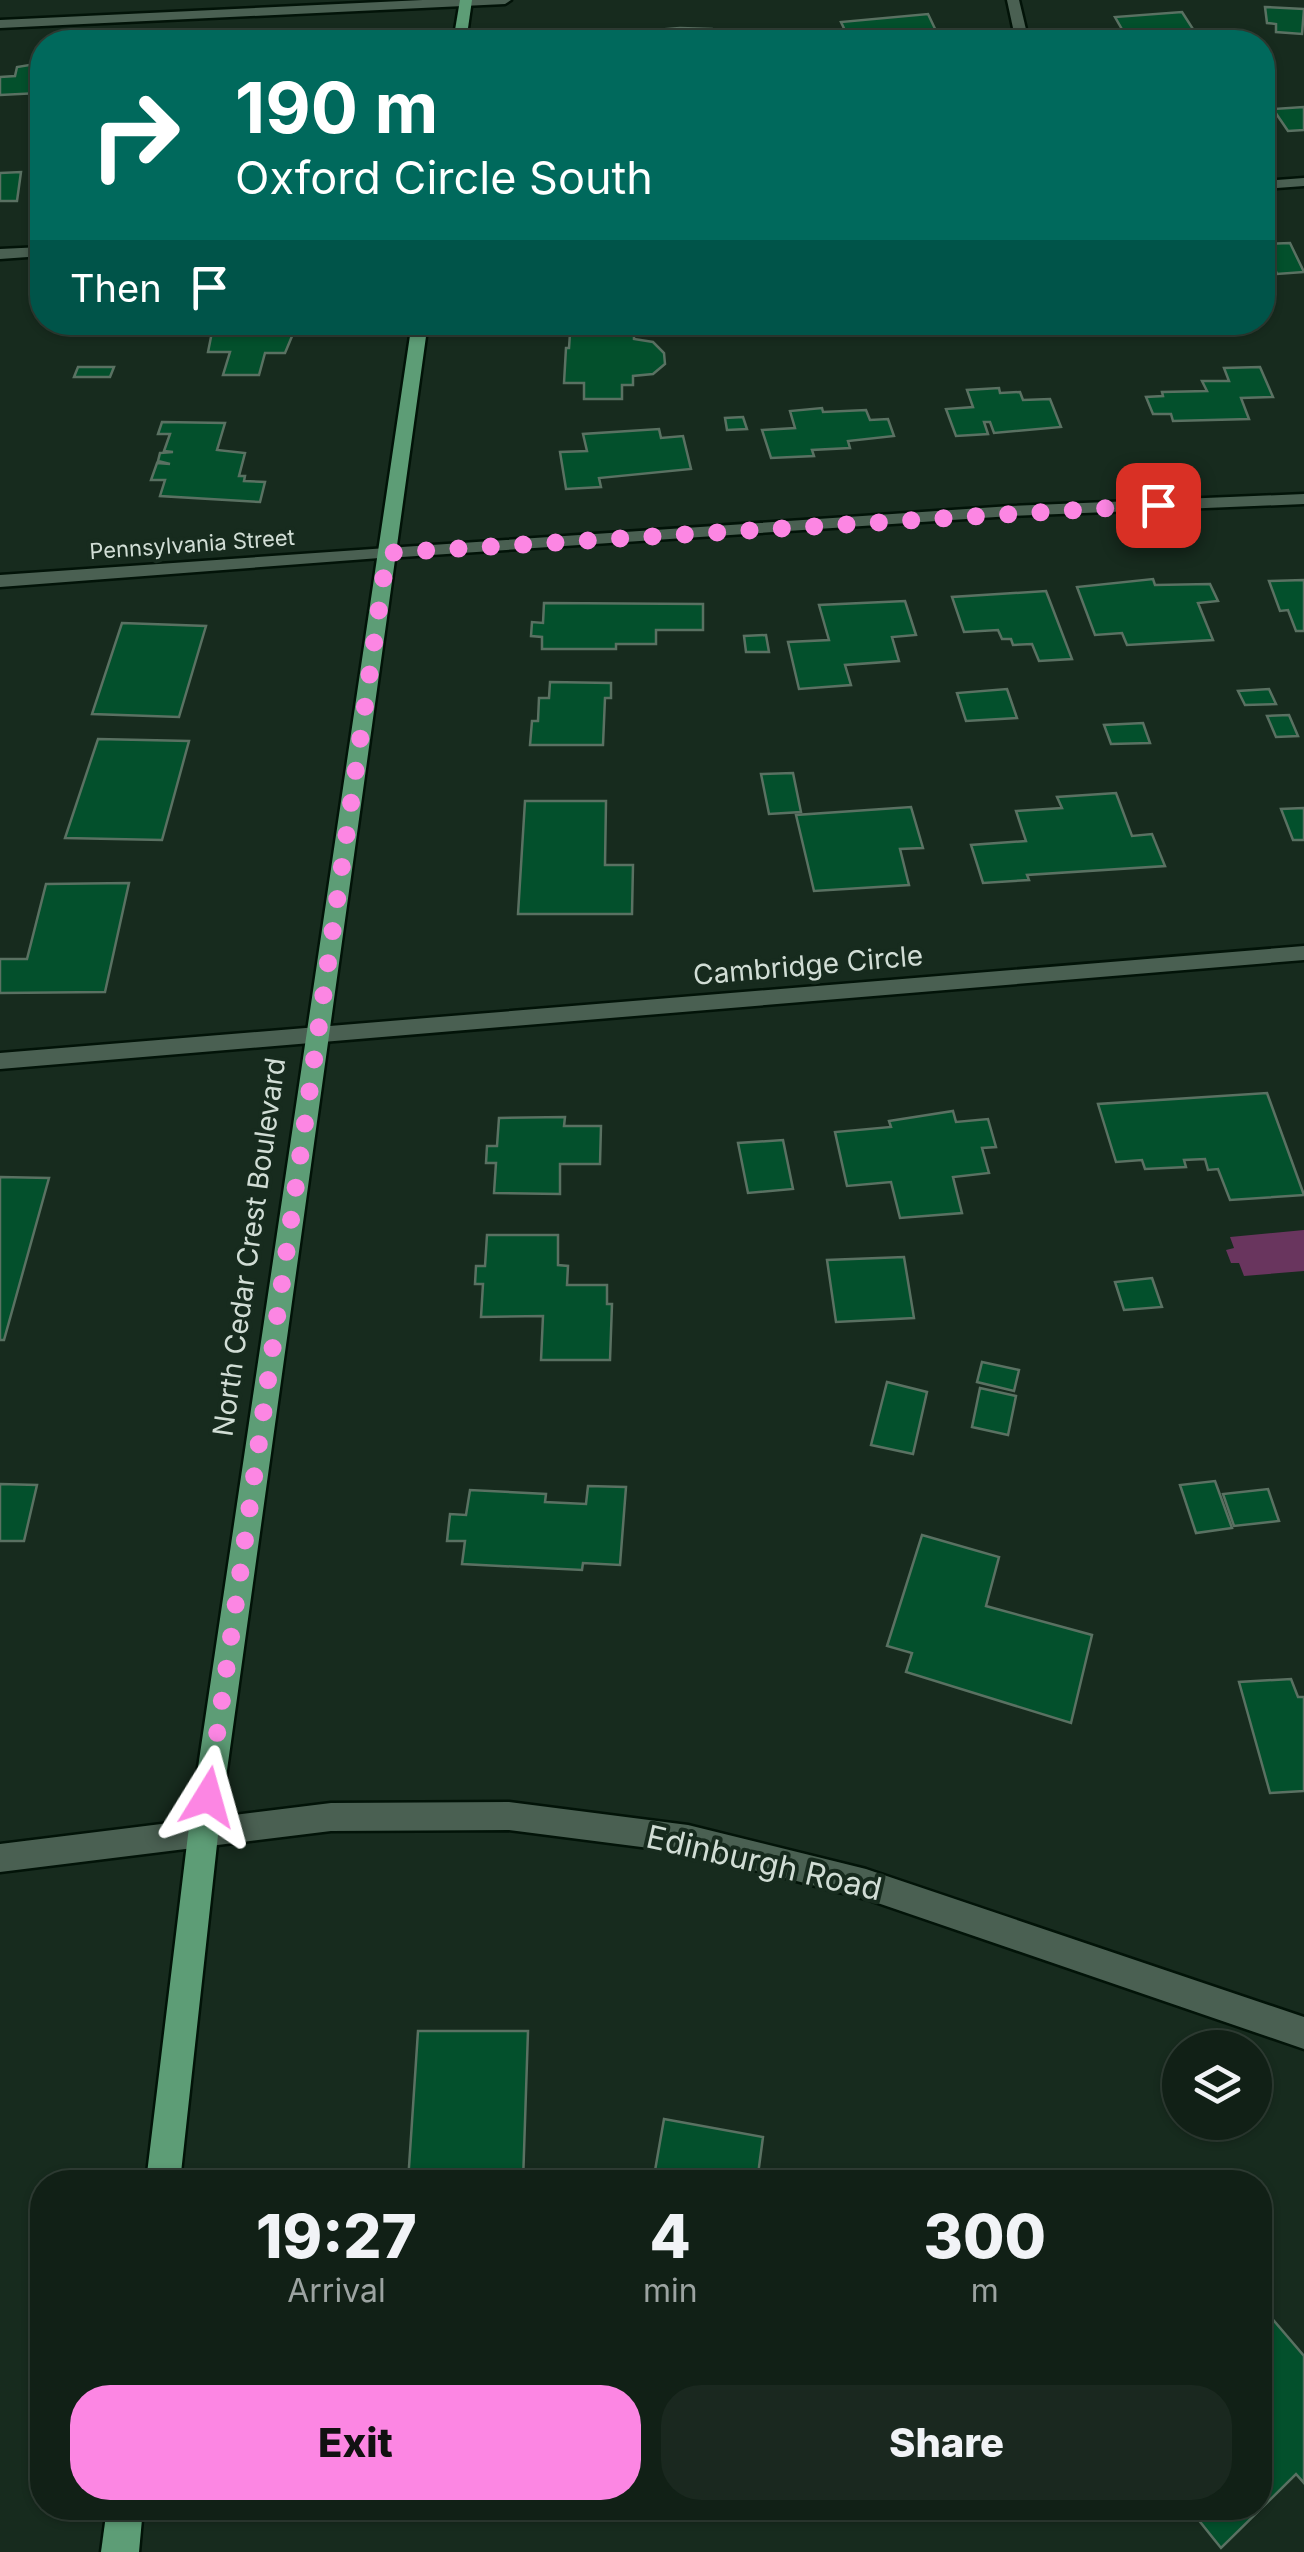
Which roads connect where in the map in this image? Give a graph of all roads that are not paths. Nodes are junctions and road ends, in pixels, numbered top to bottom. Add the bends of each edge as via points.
1 (506, 0) edge
2 (1013, 0) edge
3 (466, 1) edge
4 (0, 24) edge
5 (462, 30) edge
6 (1020, 30) edge
7 (1304, 182) edge
8 (1275, 184) edge
9 (30, 253) edge
10 (0, 254) edge
11 (418, 335) edge
12 (1304, 498) edge
13 (387, 553) junction
14 (0, 581) edge
15 (1304, 953) edge
16 (318, 1036) junction
17 (0, 1062) edge
18 (202, 1835) junction
19 (0, 1858) edge
20 (1304, 2034) edge
21 (163, 2170) edge
22 (124, 2520) edge
23 (120, 2552) edge

1 - 3 street
2 - 6 street
3 - 4 street
3 - 5 main road
7 - 8 street
9 - 10 street
11 - 13 main road, North Cedar Crest Boulevard
12 - 13 street, Pennsylvania Street
13 - 14 street, Pennsylvania Street
13 - 16 main road, North Cedar Crest Boulevard
15 - 16 street, Cambridge Circle
16 - 17 street, Cambridge Circle
16 - 18 main road, North Cedar Crest Boulevard
18 - 19 street, Edinburgh Road
18 - 20 street, Edinburgh Road via 331,1817 509,1816 688,1838 866,1884
18 - 21 main road, North Cedar Crest Boulevard
22 - 23 main road

